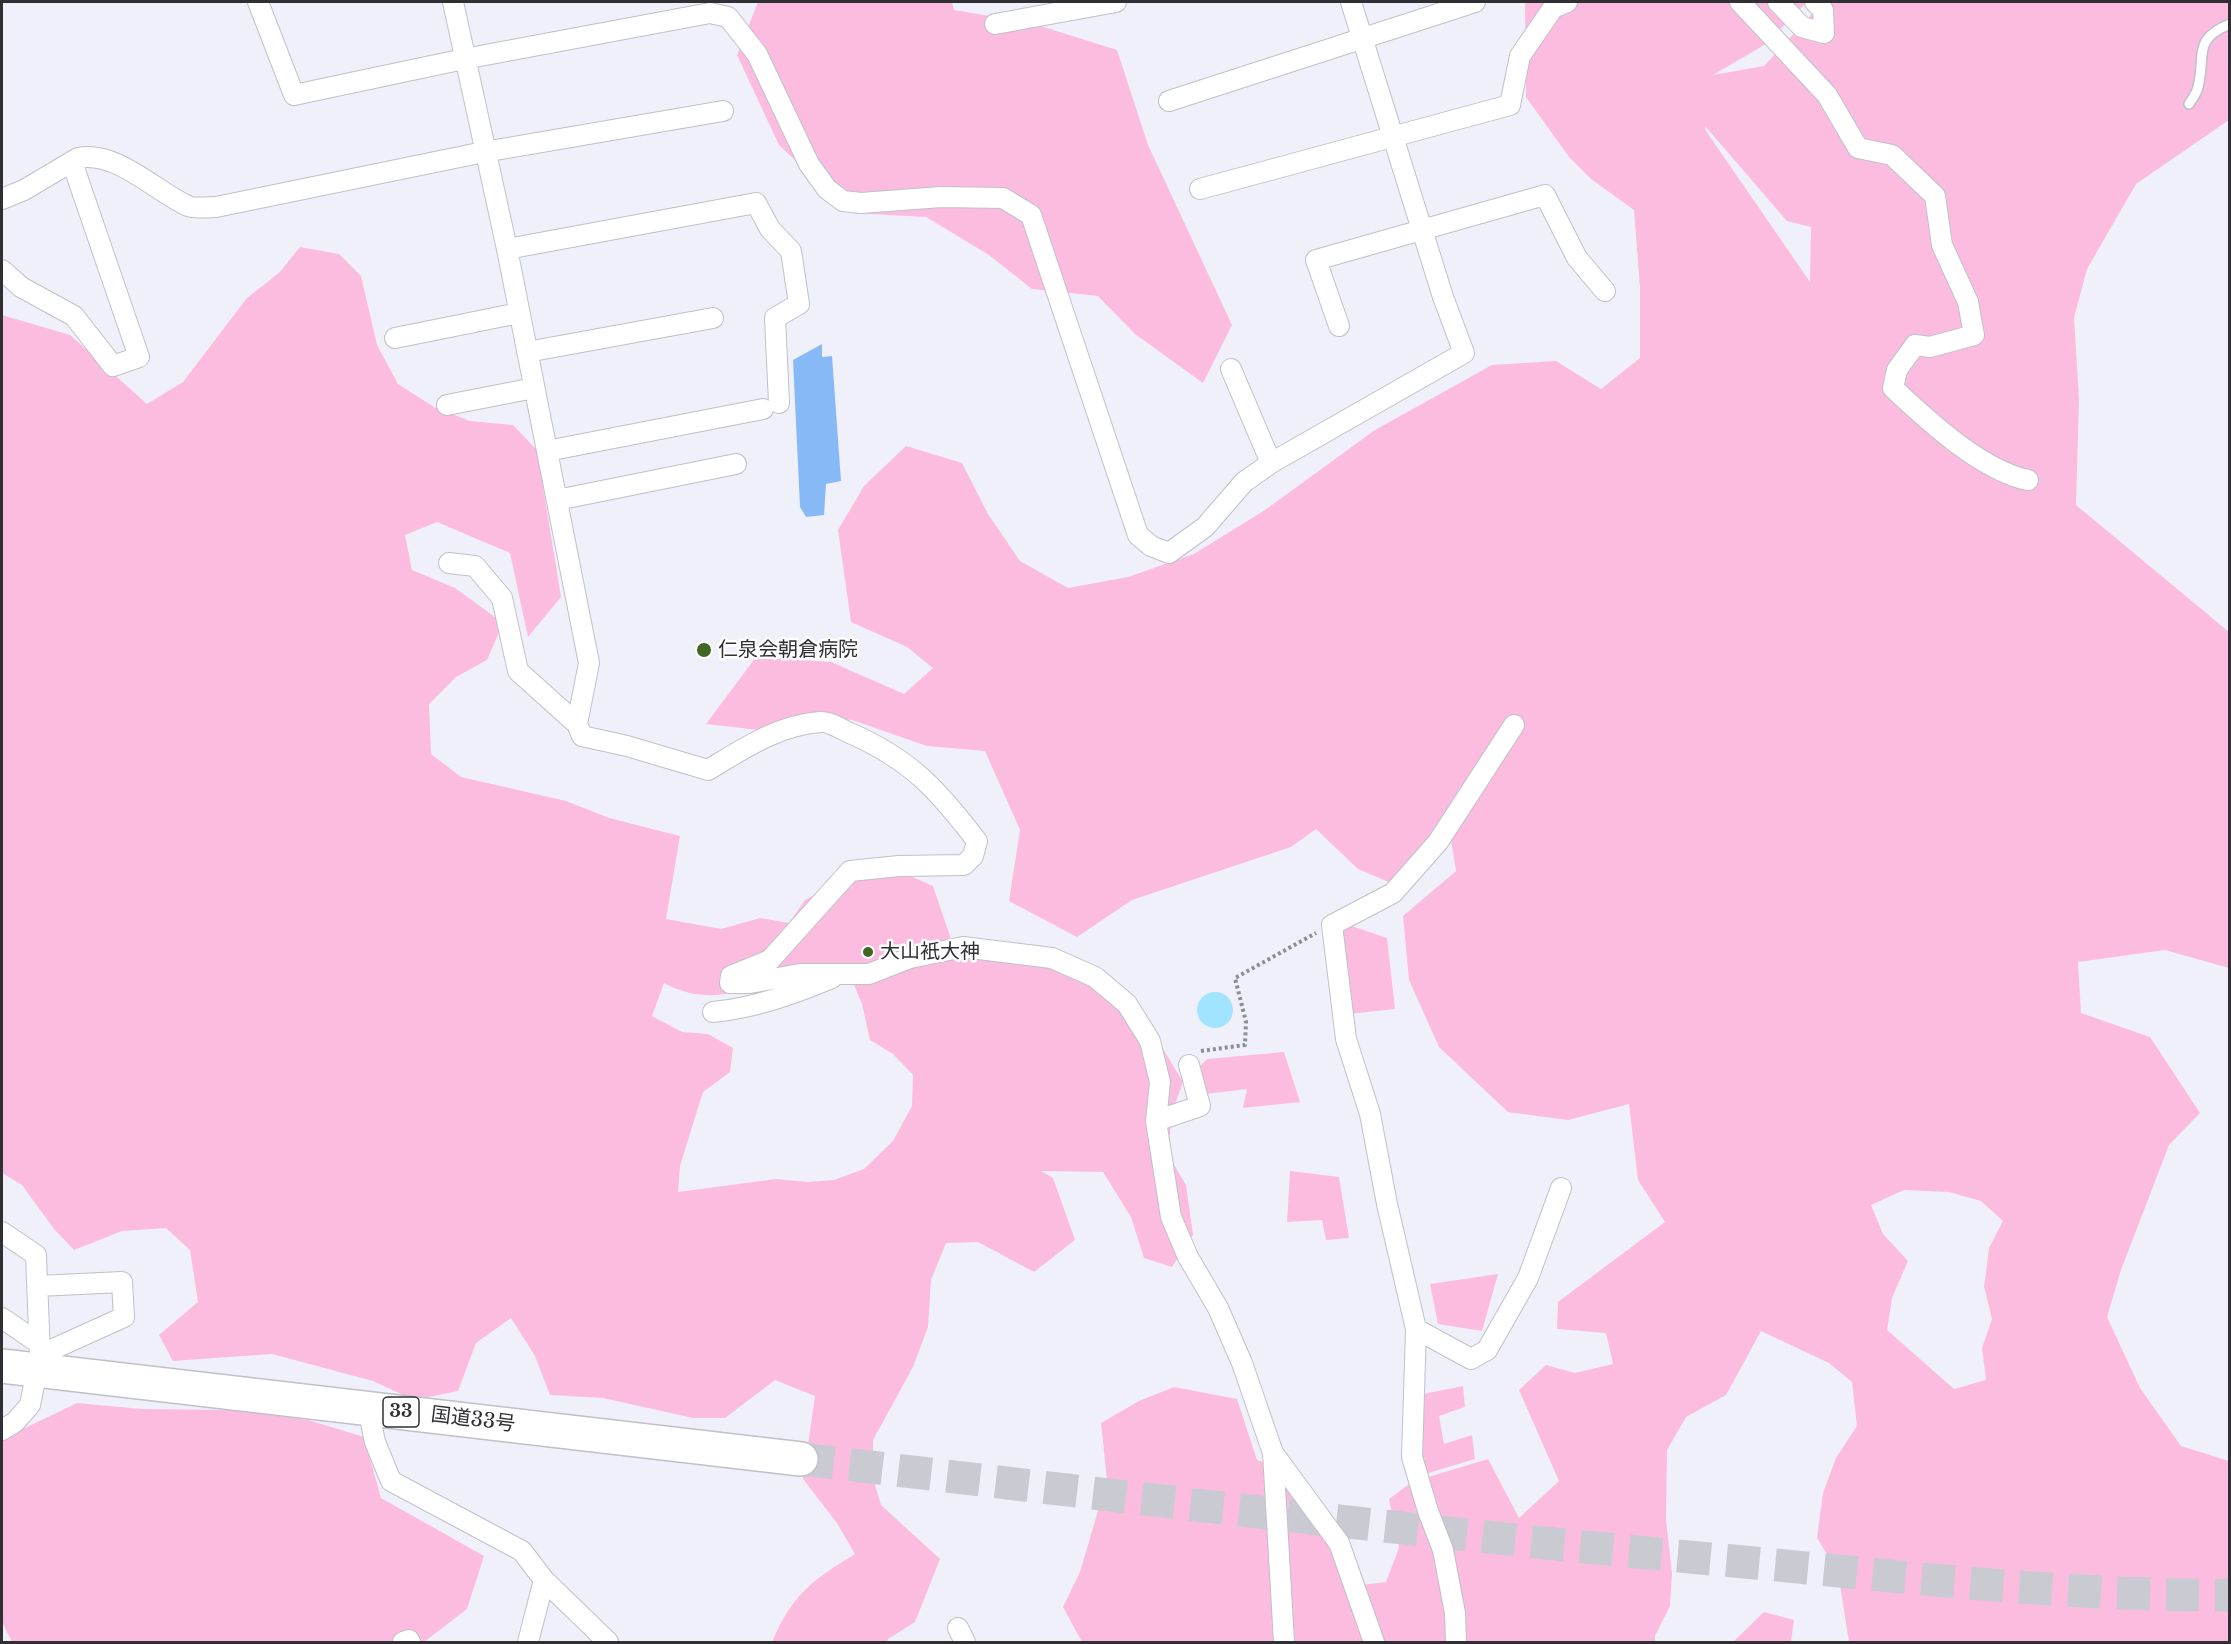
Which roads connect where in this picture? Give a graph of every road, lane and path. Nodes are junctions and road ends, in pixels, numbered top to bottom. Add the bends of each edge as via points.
1 (258, 2) edge
2 (453, 2) edge
3 (1116, 2) edge
4 (1351, 2) edge
5 (1475, 2) edge
6 (1567, 2) edge
7 (1740, 2) edge
8 (1778, 2) edge
9 (1815, 2) edge
10 (995, 24) dead end
11 (2229, 24) edge
12 (1362, 38) junction
13 (464, 59) junction
14 (1168, 101) dead end
15 (2189, 104) dead end
16 (723, 111) dead end
17 (1393, 137) junction
18 (484, 152) junction
19 (72, 162) junction
20 (1200, 189) dead end
21 (2, 199) edge
22 (1422, 230) junction
23 (507, 249) junction
24 (2, 270) edge
25 (1605, 291) dead end
26 (519, 313) junction
27 (713, 318) dead end
28 (1339, 326) dead end
29 (395, 338) dead end
30 (526, 352) junction
31 (1231, 369) dead end
32 (534, 388) junction
33 (447, 405) dead end
34 (547, 451) junction
35 (1271, 463) junction
36 (736, 465) dead end
37 (2028, 480) dead end
38 (557, 500) junction
39 (449, 563) dead end
40 (577, 724) junction
41 (1515, 725) dead end
42 (1332, 925) junction
43 (843, 974) junction
44 (713, 1012) dead end
45 (1189, 1065) joint
46 (1156, 1121) junction
47 (1561, 1188) dead end
48 (2, 1232) edge
49 (38, 1286) junction
50 (2, 1318) edge
51 (1416, 1329) junction
52 (38, 1356) junction
53 (2, 1366) edge
54 (368, 1408) junction
55 (2, 1430) edge
56 (1273, 1454) junction
57 (801, 1459) tunnel mouth
58 (544, 1580) junction
59 (403, 1642) edge
60 (410, 1642) edge
61 (528, 1642) edge
62 (608, 1642) edge
63 (1284, 1642) edge
64 (1374, 1642) edge
65 (1456, 1642) edge

1 - 13 street via 294,95
2 - 13 street
3 - 10 street
4 - 12 street
5 - 12 street
6 - 17 street via 1552,8 1520,56 1509,105
7 - 37 street via 1827,95 1858,148 1892,156 1935,196 1942,245 1968,302 1974,335 1930,347 1915,345 1896,370 1893,388 1936,429 2009,476
8 - 9 street via 1802,27 1824,33 1823,10
11 - 15 lane via 2213,31 2201,48 2198,88
12 - 14 street
12 - 17 street
13 - 18 street
13 - 35 street via 710,13 728,17 756,54 809,164 827,189 843,201 1003,198 1031,215 1138,535 1151,546 1169,553 1206,527 1244,482
16 - 18 street
17 - 20 street
17 - 22 street
18 - 19 street via 216,207 191,207 114,164 87,156
18 - 23 street
19 - 21 street
19 - 24 street via 139,357 113,366 74,316 21,287
22 - 25 street via 1545,195 1577,258
22 - 28 street via 1316,260
22 - 35 street via 1464,353
23 - 26 street
23 - 34 street via 756,203 770,229 791,251 799,304 775,318 771,406
26 - 29 street
26 - 30 street
27 - 30 street
30 - 32 street
31 - 35 street
32 - 33 street
32 - 34 street
34 - 38 street
36 - 38 street
38 - 40 street via 589,663
39 - 40 street via 475,566 502,598 519,671
40 - 43 street via 582,736 708,770 766,736 797,725 824,722 881,747 926,780 977,841 973,856 964,865 850,871 771,960 731,976 730,983 800,974
41 - 42 street via 1438,842 1394,892
42 - 45 path via 1235,978 1246,1022 1245,1045 1200,1051
42 - 51 street via 1346,1039 1370,1114
43 - 44 street via 788,996 743,1009
43 - 46 street via 869,974 910,958 963,947 1052,958 1095,976 1127,1004 1150,1041 1161,1082
45 - 46 street via 1200,1106
46 - 56 street via 1171,1217 1242,1363
47 - 51 street via 1528,1278 1486,1350 1471,1359
48 - 49 street via 36,1255
49 - 52 street
49 - 52 street via 122,1282 124,1317
50 - 52 street
51 - 65 street via 1412,1458 1443,1551 1455,1613
52 - 53 highway, 国道33号 / 33
52 - 54 highway, 国道33号 / 33
52 - 55 street via 30,1405
54 - 57 highway, 国道33号 / 33
54 - 58 street via 375,1442 391,1481 522,1551
56 - 63 street
56 - 64 street via 1339,1543
58 - 61 street
58 - 62 street
59 - 60 street

